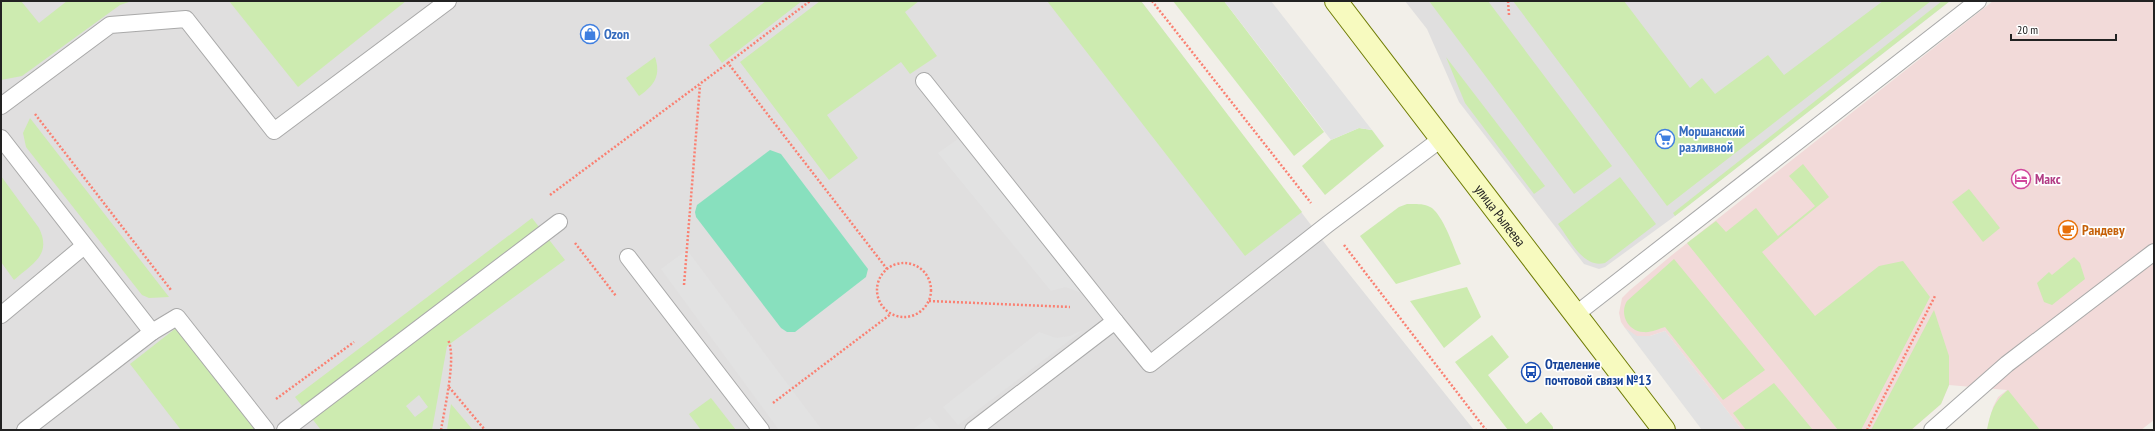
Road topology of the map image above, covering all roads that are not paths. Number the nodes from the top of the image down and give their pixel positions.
1 (448, 1) edge
2 (1336, 1) edge
3 (1978, 1) edge
4 (924, 81) dead end
5 (1, 106) edge
6 (1, 138) edge
7 (1441, 139) junction
8 (559, 222) road end
9 (84, 246) junction
10 (2154, 252) edge
11 (628, 257) dead end
12 (1, 315) edge
13 (1109, 315) junction
14 (1575, 315) junction
15 (152, 332) junction
16 (757, 424) edge
17 (25, 430) edge
18 (266, 430) edge
19 (285, 430) edge
20 (972, 430) edge
21 (1664, 430) edge
22 (1932, 430) edge

1 - 5 lane
2 - 7 main road, улица Рылеева
3 - 14 lane
4 - 13 lane
6 - 9 lane
7 - 13 lane
7 - 14 main road, улица Рылеева
8 - 19 lane
9 - 12 lane
9 - 15 lane
10 - 22 lane
11 - 16 lane
13 - 20 lane
14 - 21 main road, улица Рылеева
15 - 17 lane
15 - 18 lane

